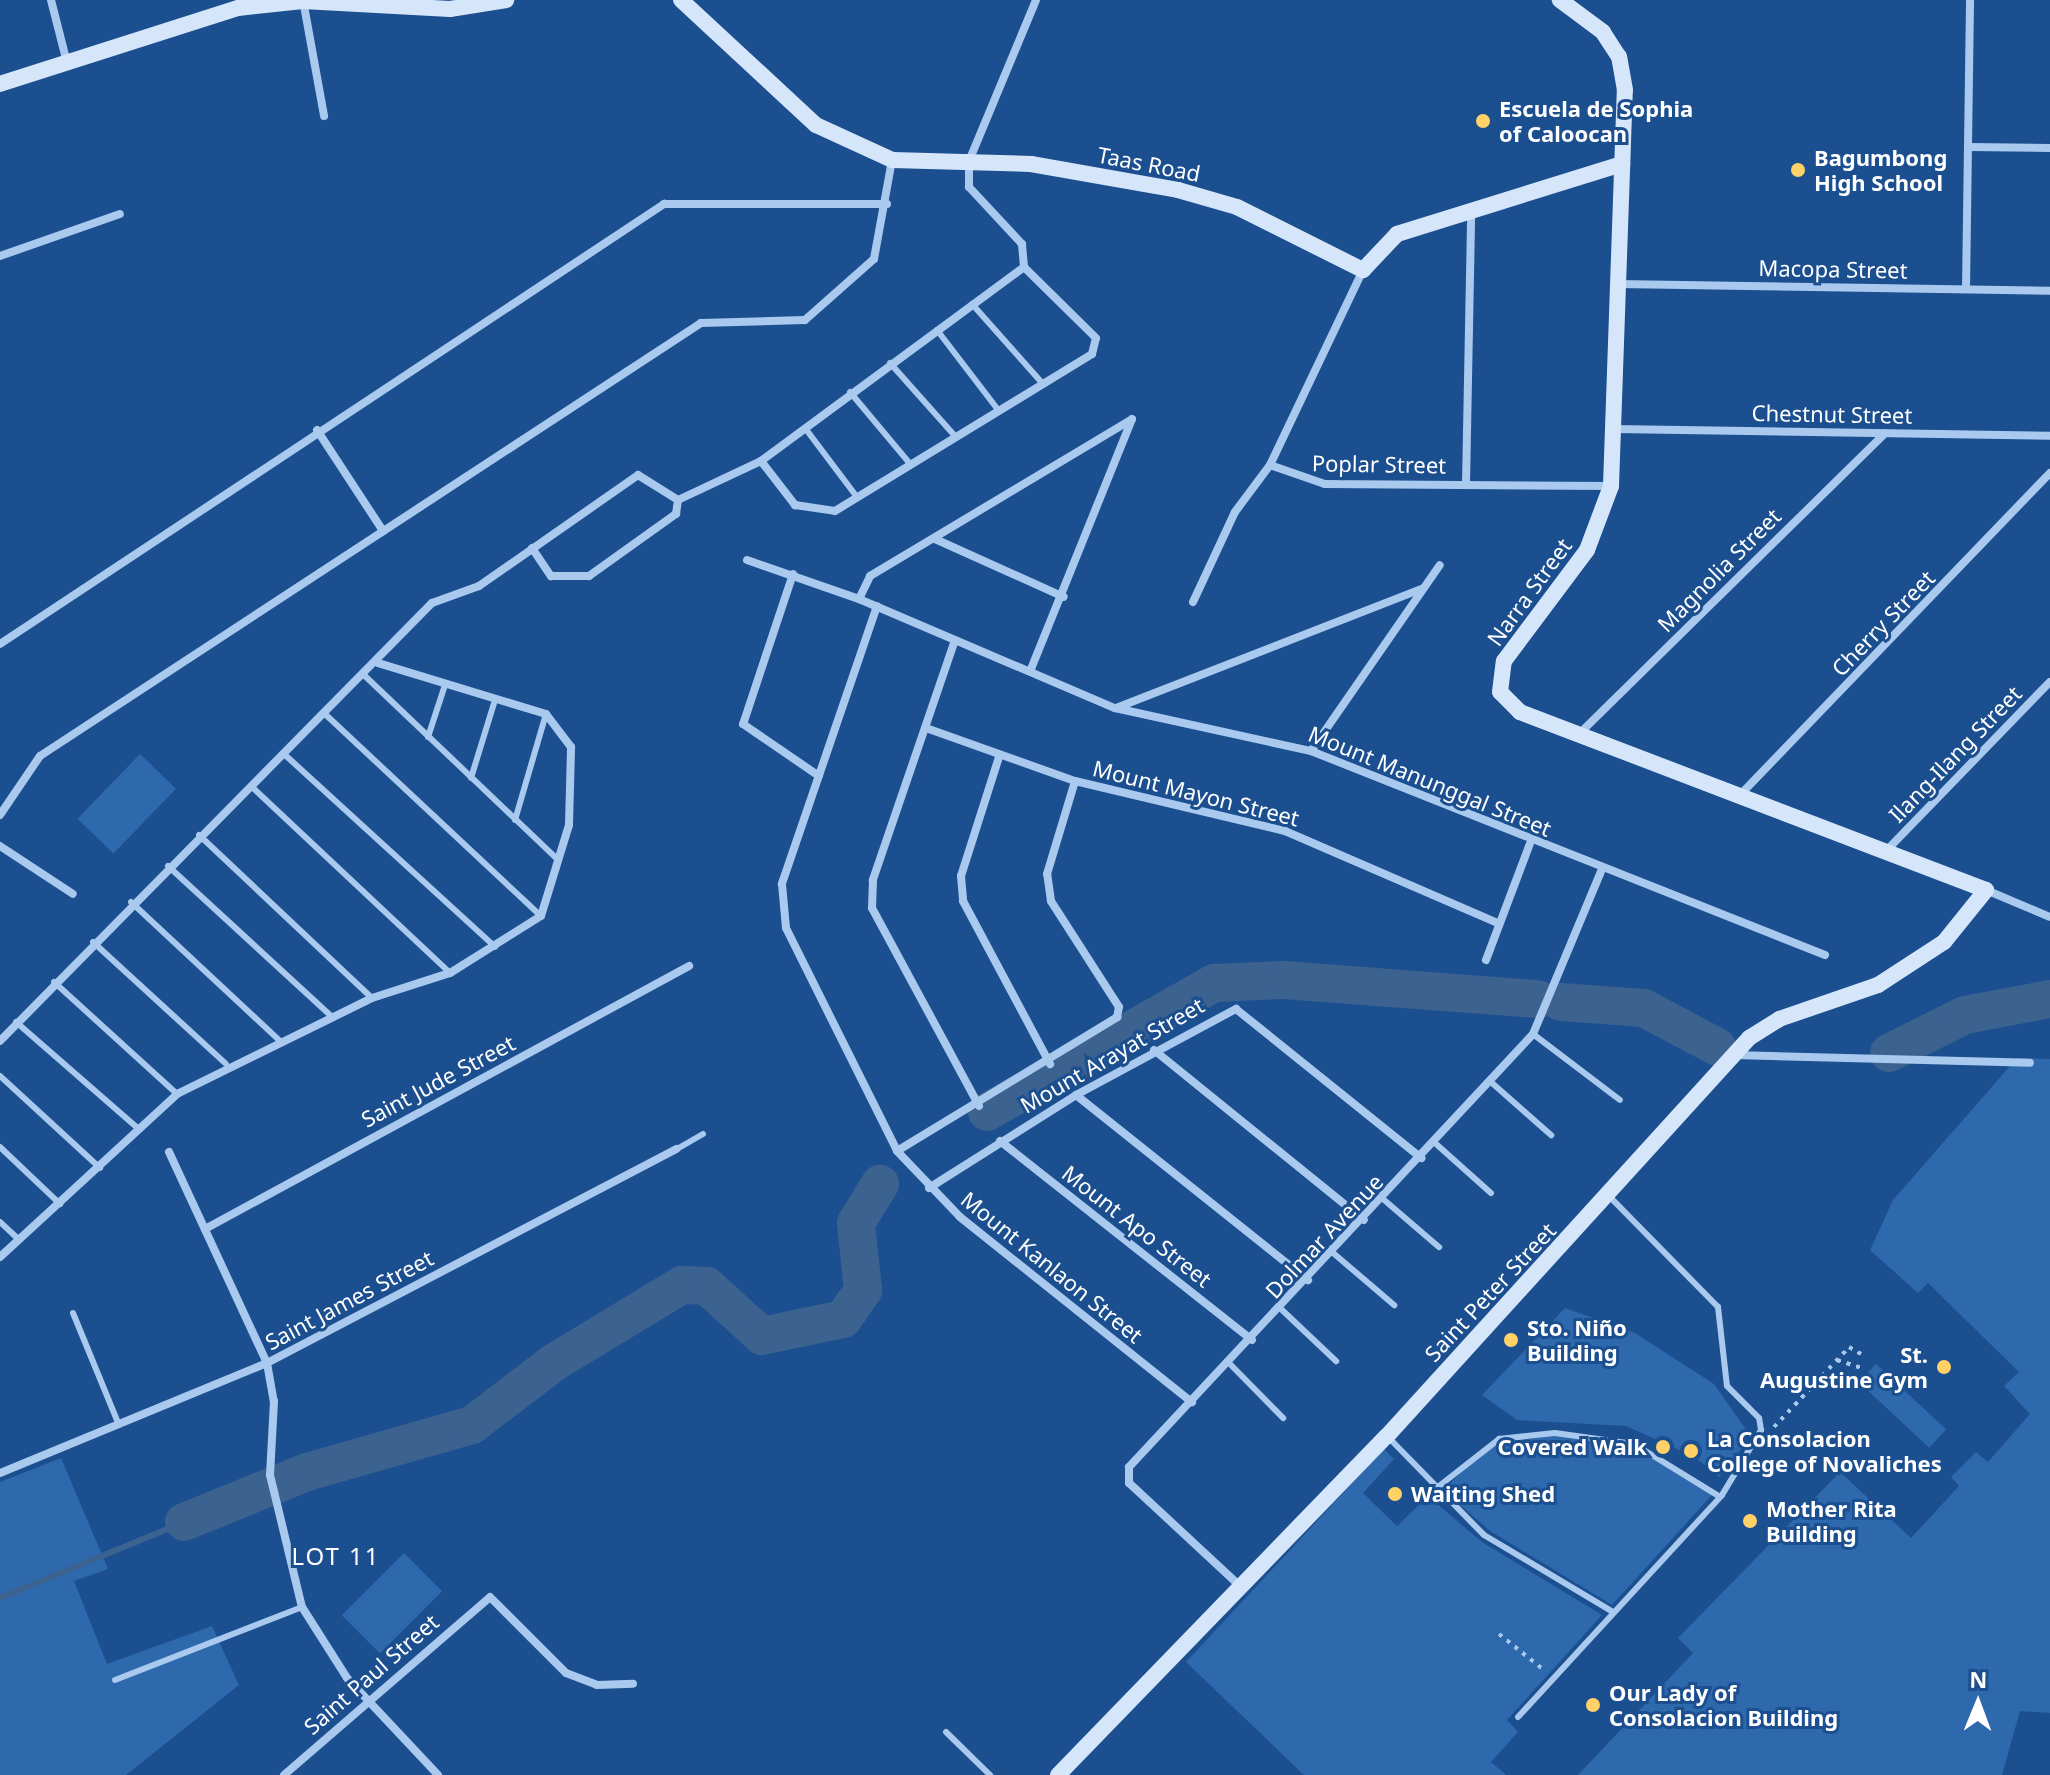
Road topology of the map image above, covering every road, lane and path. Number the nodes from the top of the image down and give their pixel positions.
1 (51, 0) edge
2 (303, 0) edge
3 (506, 0) edge
4 (681, 0) edge
5 (1036, 0) edge
6 (1560, 0) edge
7 (1970, 0) edge
8 (451, 4) edge
9 (67, 63) junction
10 (0, 84) edge
11 (324, 116) dead end
12 (1968, 147) junction
13 (2050, 148) edge
14 (892, 160) junction
15 (969, 161) junction
16 (1622, 164) junction
17 (887, 204) junction
18 (1471, 212) junction
19 (120, 214) dead end
20 (0, 256) edge
21 (1024, 267) junction
22 (1363, 270) junction
23 (1616, 284) junction
24 (1966, 289) junction
25 (2050, 291) edge
26 (972, 304) junction
27 (937, 330) junction
28 (890, 363) junction
29 (1043, 384) junction
30 (850, 392) junction
31 (999, 411) junction
32 (805, 428) junction
33 (1613, 429) junction
34 (317, 430) junction
35 (1885, 433) junction
36 (2050, 436) edge
37 (956, 437) junction
38 (761, 461) junction
39 (911, 465) junction
40 (1270, 465) junction
41 (2050, 473) edge
42 (1466, 484) junction
43 (1611, 486) junction
44 (857, 497) junction
45 (678, 500) junction
46 (383, 531) junction
47 (935, 539) junction
48 (532, 548) junction
49 (747, 560) dead end
50 (1440, 565) dead end
51 (793, 574) junction
52 (1423, 588) junction
53 (1064, 597) junction
54 (859, 599) junction
55 (1193, 602) dead end
56 (877, 606) junction
57 (955, 640) junction
58 (0, 644) edge
59 (378, 663) junction
60 (1030, 671) junction
61 (365, 676) junction
62 (2050, 682) edge
63 (445, 685) junction
64 (495, 700) junction
65 (1115, 708) junction
66 (325, 714) junction
67 (546, 714) junction
68 (926, 728) junction
69 (1579, 734) junction
70 (428, 737) junction
71 (1311, 751) junction
72 (284, 754) junction
73 (999, 757) junction
74 (819, 776) junction
75 (471, 778) junction
76 (1075, 781) junction
77 (251, 786) junction
78 (1740, 795) junction
79 (0, 815) edge
80 (515, 820) junction
81 (199, 835) junction
82 (1531, 841) junction
83 (0, 846) edge
84 (1885, 851) junction
85 (558, 860) junction
86 (168, 866) junction
87 (1602, 869) junction
88 (1986, 890) junction
89 (73, 894) dead end
90 (131, 902) junction
91 (541, 916) junction
92 (2050, 917) edge
93 (1498, 923) junction
94 (93, 942) junction
95 (495, 947) junction
96 (1825, 955) dead end
97 (1486, 960) dead end
98 (689, 966) dead end
99 (450, 973) junction
100 (54, 982) junction
101 (372, 998) junction
102 (332, 1017) junction
103 (16, 1022) junction
104 (1533, 1034) junction
105 (0, 1041) edge
106 (280, 1041) junction
107 (1154, 1050) junction
108 (1733, 1055) junction
109 (2030, 1063) dead end
110 (226, 1064) junction
111 (1050, 1064) junction
112 (0, 1076) edge
113 (1492, 1083) junction
114 (177, 1094) junction
115 (1076, 1095) junction
116 (1620, 1100) dead end
117 (979, 1106) junction
118 (140, 1130) junction
119 (703, 1134) dead end
120 (1551, 1135) dead end
121 (1000, 1141) junction
122 (1435, 1143) junction
123 (0, 1147) edge
124 (677, 1149) joint
125 (897, 1151) junction
126 (169, 1152) dead end
127 (1421, 1158) junction
128 (100, 1168) junction
129 (929, 1188) junction
130 (1491, 1193) dead end
131 (1610, 1197) junction
132 (1383, 1199) junction
133 (60, 1204) junction
134 (1364, 1220) junction
135 (0, 1222) edge
136 (205, 1229) junction
137 (19, 1240) junction
138 (1439, 1247) dead end
139 (1332, 1252) junction
140 (0, 1257) edge
141 (1308, 1280) junction
142 (1394, 1305) dead end
143 (1281, 1309) junction
144 (73, 1313) dead end
145 (1252, 1340) junction
146 (1861, 1354) dead end
147 (1837, 1360) junction
148 (1336, 1361) dead end
149 (267, 1363) junction
150 (1230, 1364) junction
151 (1861, 1368) dead end
152 (1192, 1402) junction
153 (1283, 1418) dead end
154 (119, 1425) junction
155 (1387, 1436) junction
156 (1754, 1451) junction
157 (0, 1473) edge
158 (1434, 1490) junction
159 (1720, 1497) junction
160 (1240, 1586) junction
161 (302, 1607) junction
162 (1613, 1612) junction
163 (1499, 1634) dead end
164 (1554, 1678) junction
165 (115, 1680) dead end
166 (633, 1684) dead end
167 (365, 1700) junction
168 (1518, 1717) dead end
169 (946, 1732) dead end
170 (284, 1775) edge
171 (438, 1775) edge
172 (990, 1775) edge
173 (1058, 1775) edge

1 - 9 street
2 - 8 street
2 - 9 street
2 - 11 street
3 - 8 street
4 - 14 street, Taas Road
5 - 15 street
6 - 16 street, Narra Street
7 - 12 street
9 - 10 street
12 - 13 street
12 - 24 street
14 - 15 street, Taas Road
14 - 17 street
15 - 21 street
15 - 22 street, Taas Road
16 - 18 street
16 - 23 street, Narra Street
17 - 34 street
17 - 46 street
18 - 22 street
18 - 42 street
19 - 20 street
21 - 26 street
21 - 29 street
22 - 40 street, Poplar Street
23 - 24 street, Macopa Street
23 - 33 street, Narra Street
24 - 25 street, Macopa Street
26 - 27 street
26 - 29 lane
27 - 28 street
27 - 31 lane
28 - 30 street
28 - 37 lane
29 - 31 street
30 - 32 street
30 - 39 lane
31 - 37 street
32 - 38 street
32 - 44 lane
33 - 35 street, Chestnut Street
33 - 43 street, Narra Street
34 - 46 street
34 - 58 street
35 - 36 street, Chestnut Street
35 - 69 street, Magnolia Street
37 - 39 street
38 - 44 street
38 - 45 street
39 - 44 street
40 - 42 street, Poplar Street
40 - 55 street
41 - 78 street, Cherry Street
42 - 43 street, Poplar Street
43 - 69 street, Narra Street
45 - 48 street
45 - 48 street
46 - 79 street
47 - 53 street
47 - 53 street
47 - 54 street
48 - 59 street
49 - 51 street, Mount Manunggal Street
50 - 52 street
51 - 54 street, Mount Manunggal Street
51 - 74 street
52 - 65 street
52 - 71 street
53 - 60 street
54 - 56 street, Mount Manunggal Street
56 - 57 street, Mount Manunggal Street
56 - 74 street, Mount Kanlaon Street
57 - 60 street, Mount Manunggal Street
57 - 68 street
59 - 61 street
59 - 63 street
60 - 65 street, Mount Manunggal Street
61 - 66 street
61 - 70 lane
62 - 84 street, Ilang-Ilang Street
63 - 64 street
63 - 70 lane
64 - 67 street
64 - 75 lane
65 - 71 street, Mount Manunggal Street
66 - 72 street
66 - 91 lane
67 - 80 lane
67 - 85 street
68 - 73 street, Mount Mayon Street
68 - 117 street
69 - 78 street, Narra Street
70 - 75 lane
71 - 82 street, Mount Manunggal Street
72 - 77 street
72 - 95 lane
73 - 76 street, Mount Mayon Street
73 - 111 street
74 - 125 street, Mount Kanlaon Street
75 - 80 lane
76 - 93 street, Mount Mayon Street
76 - 111 street
77 - 81 street
77 - 99 lane
78 - 84 street, Narra Street
80 - 85 lane
81 - 86 street
81 - 101 lane
82 - 87 street, Mount Manunggal Street
82 - 93 street
83 - 89 street
84 - 88 street, Narra Street
85 - 91 street
86 - 90 street
86 - 102 lane
87 - 96 street, Mount Manunggal Street
87 - 104 street, Dolmar Avenue
88 - 92 street, Narra Street
88 - 108 street, Saint Peter Street
90 - 94 street
90 - 106 lane
91 - 95 street
93 - 97 street
94 - 100 street
94 - 110 lane
95 - 99 street
98 - 136 street, Saint Jude Street
99 - 101 street
100 - 103 street
100 - 114 lane
101 - 102 street
102 - 106 street
103 - 105 street
103 - 118 lane
104 - 113 street, Dolmar Avenue
104 - 116 lane
106 - 110 street
107 - 115 street, Mount Arayat Street
107 - 127 street, Mount Arayat Street
107 - 134 street
108 - 109 street
108 - 131 street, Saint Peter Street
110 - 114 street
111 - 117 street
112 - 128 lane
113 - 120 lane
113 - 122 street, Dolmar Avenue
114 - 118 street
115 - 121 street, Mount Arayat Street
115 - 141 street
117 - 125 street
118 - 128 street
119 - 124 lane, Saint James Street
121 - 129 street, Mount Arayat Street
121 - 145 street, Mount Apo Street
122 - 127 street, Dolmar Avenue
122 - 130 lane
123 - 133 lane
124 - 149 street, Saint James Street
125 - 129 street, Mount Kanlaon Street
126 - 136 street
127 - 132 street, Dolmar Avenue
128 - 133 street
129 - 152 street, Mount Kanlaon Street
131 - 155 street, Saint Peter Street
131 - 156 lane
132 - 134 street, Dolmar Avenue
132 - 138 lane
133 - 137 street
134 - 139 street, Dolmar Avenue
135 - 137 lane
136 - 149 street
137 - 140 street
139 - 141 street, Dolmar Avenue
139 - 142 lane
141 - 143 street, Dolmar Avenue
143 - 145 street, Dolmar Avenue
143 - 148 lane
144 - 154 lane
145 - 150 street, Dolmar Avenue
146 - 147 path
147 - 151 path
147 - 156 path
149 - 154 street, Saint James Street
149 - 161 street
150 - 152 street, Dolmar Avenue
150 - 153 lane
152 - 160 street, Dolmar Avenue
154 - 157 street, Saint James Street
155 - 158 lane
155 - 160 street, Saint Peter Street
156 - 159 lane
158 - 159 lane
158 - 162 lane
159 - 162 lane
160 - 173 street, Saint Peter Street
161 - 165 lane
161 - 167 street
162 - 164 lane
163 - 164 path
164 - 168 lane
166 - 167 street, Saint Paul Street
167 - 170 street, Saint Paul Street
167 - 171 street
169 - 172 lane

